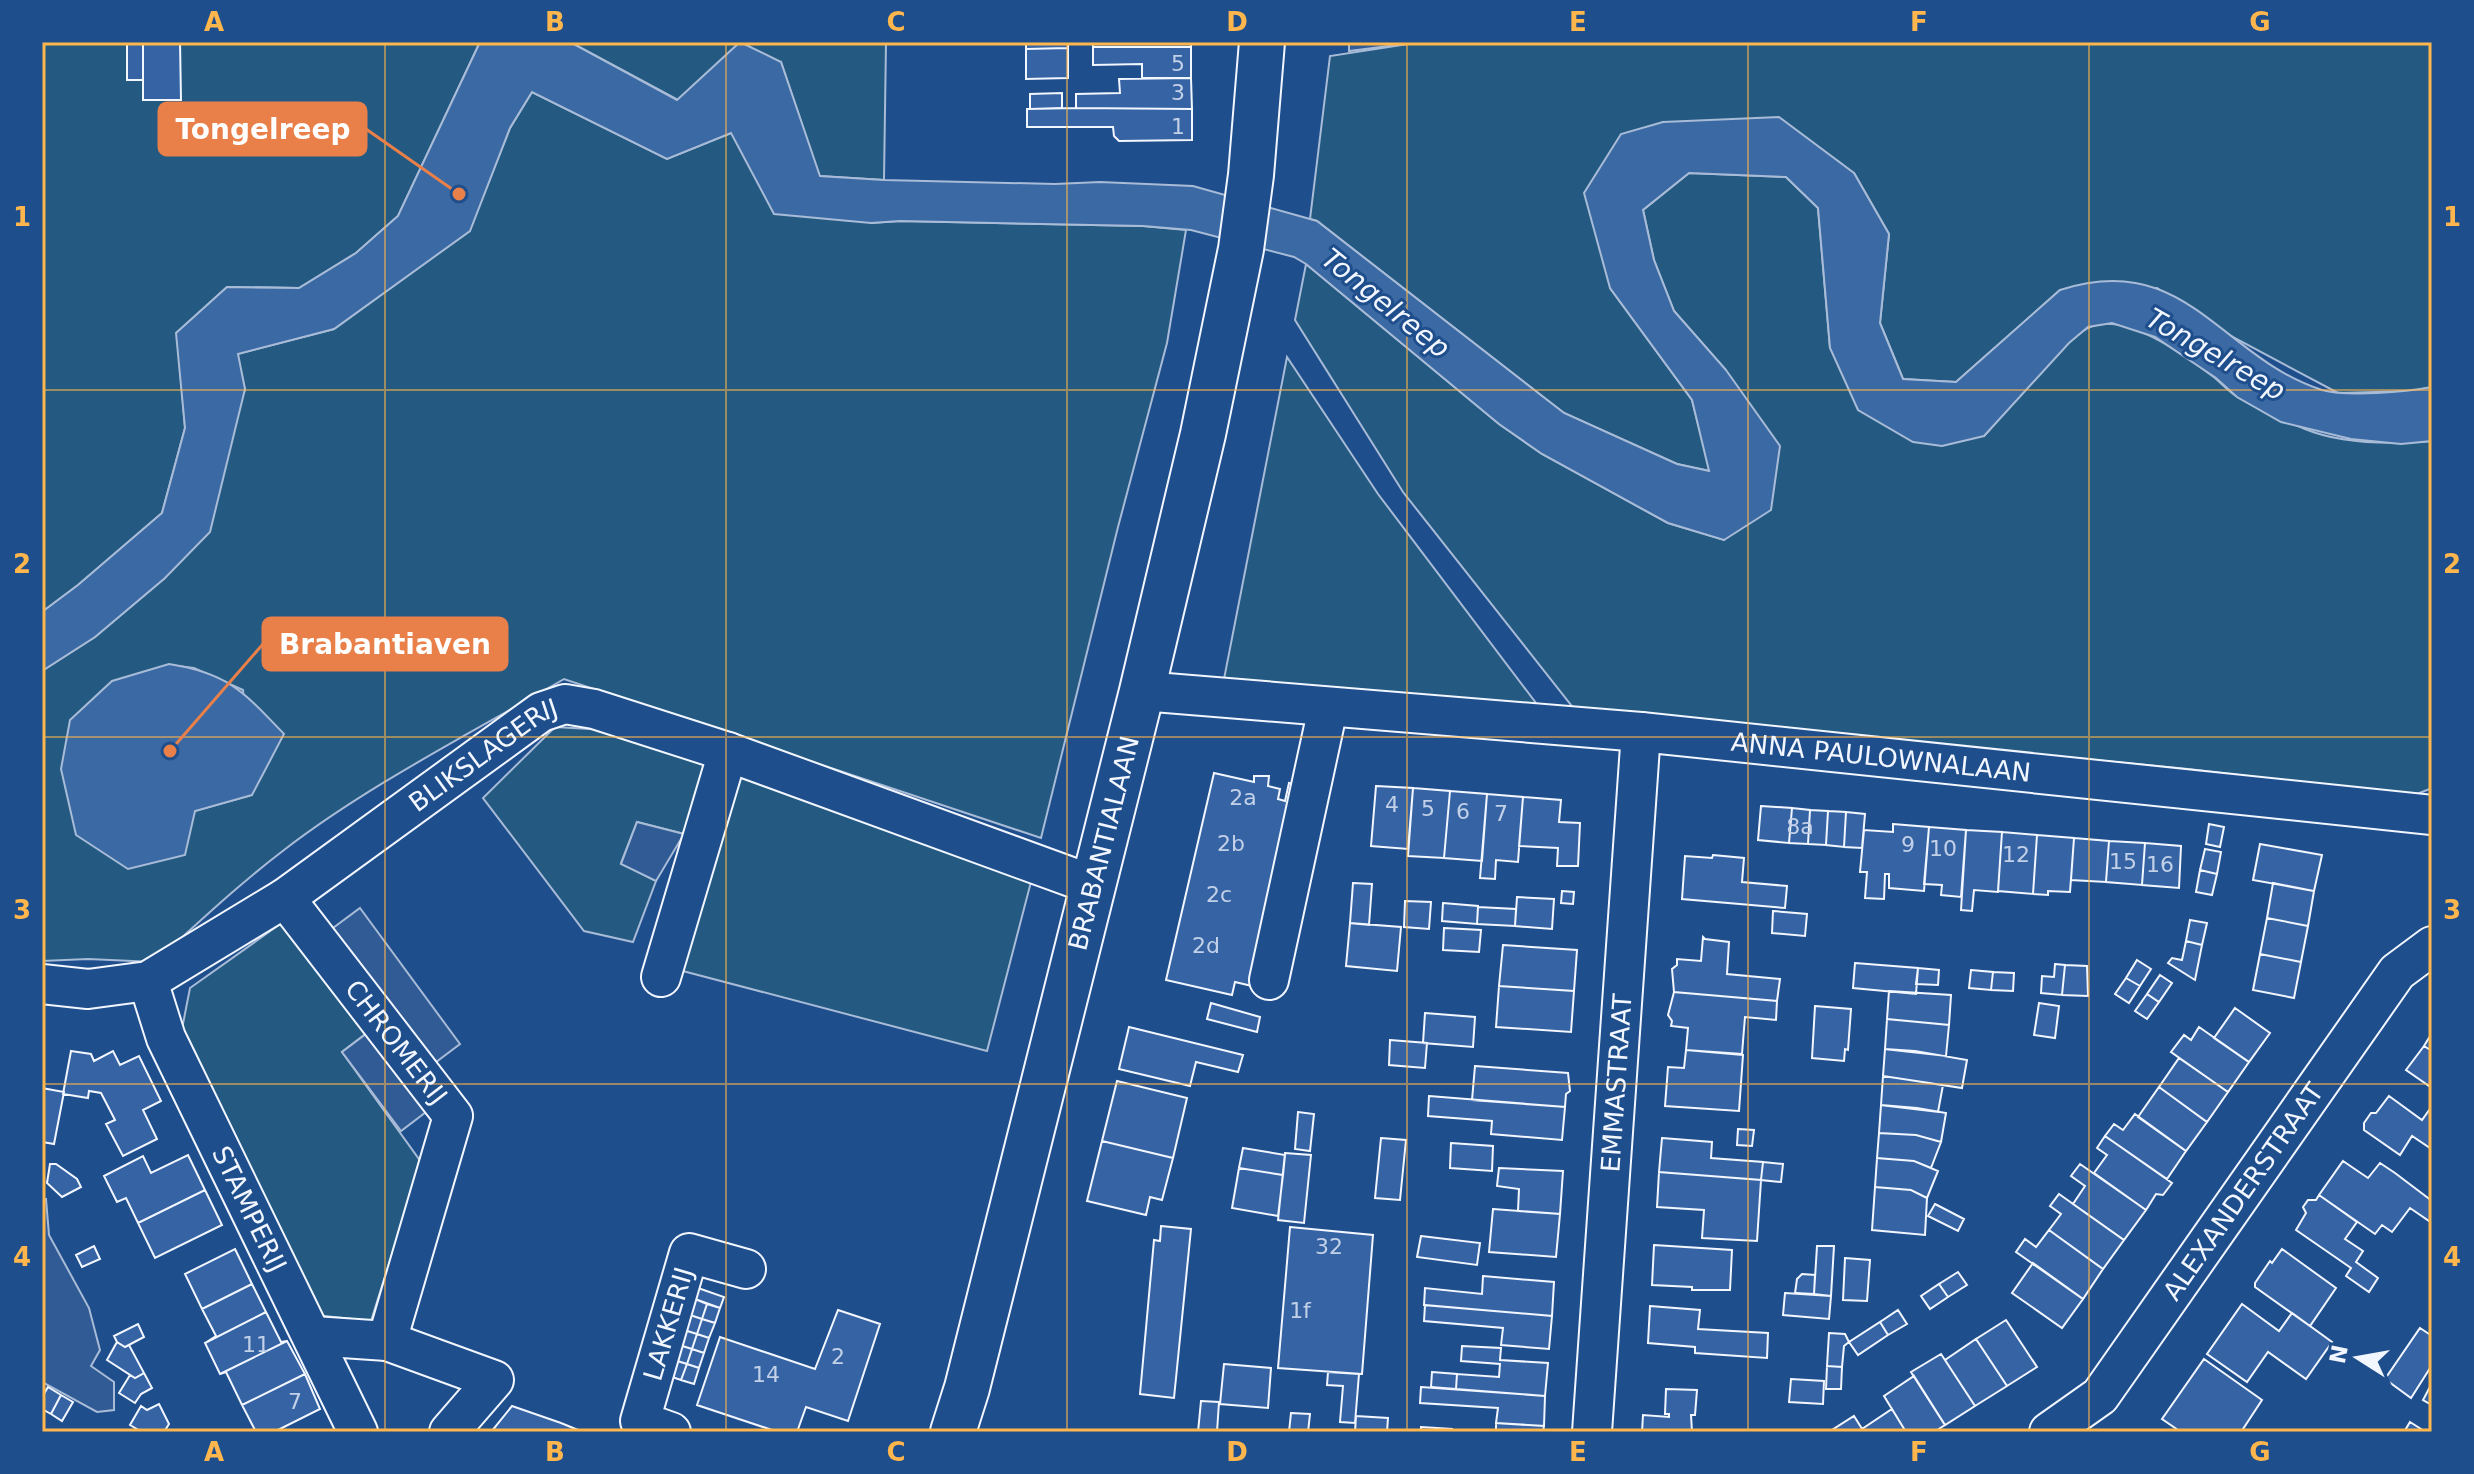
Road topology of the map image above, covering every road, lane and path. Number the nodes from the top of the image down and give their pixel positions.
1 (1262, 42) edge
2 (1142, 691) junction
3 (1328, 708) junction
4 (1641, 732) junction
5 (728, 752) junction
6 (2432, 815) edge
7 (1093, 885) junction
8 (285, 898) junction
9 (2432, 946) edge
10 (661, 977) dead end
11 (1269, 980) dead end
12 (148, 981) junction
13 (42, 984) edge
14 (746, 1269) dead end
15 (313, 1336) junction
16 (387, 1341) junction
17 (358, 1432) edge
18 (449, 1432) edge
19 (671, 1432) edge
20 (953, 1432) edge
21 (1592, 1432) edge
22 (2049, 1432) edge

1 - 2 street, BRABANTIALAAN
2 - 3 street, ANNA PAULOWNALAAN
2 - 7 street, BRABANTIALAAN
3 - 4 street, ANNA PAULOWNALAAN
3 - 11 street
4 - 6 street, ANNA PAULOWNALAAN
4 - 21 street, EMMASTRAAT
5 - 7 street, BLIKSLAGERIJ
5 - 8 street, BLIKSLAGERIJ
5 - 10 street
7 - 20 street, BRABANTIALAAN
8 - 12 street, BLIKSLAGERIJ
8 - 16 street, CHROMERIJ
9 - 22 street, ALEXANDERSTRAAT
12 - 13 street, BLIKSLAGERIJ
12 - 15 street, STAMPERIJ
14 - 19 street, LAKKERIJ
15 - 16 street
15 - 17 street, STAMPERIJ
16 - 18 street

